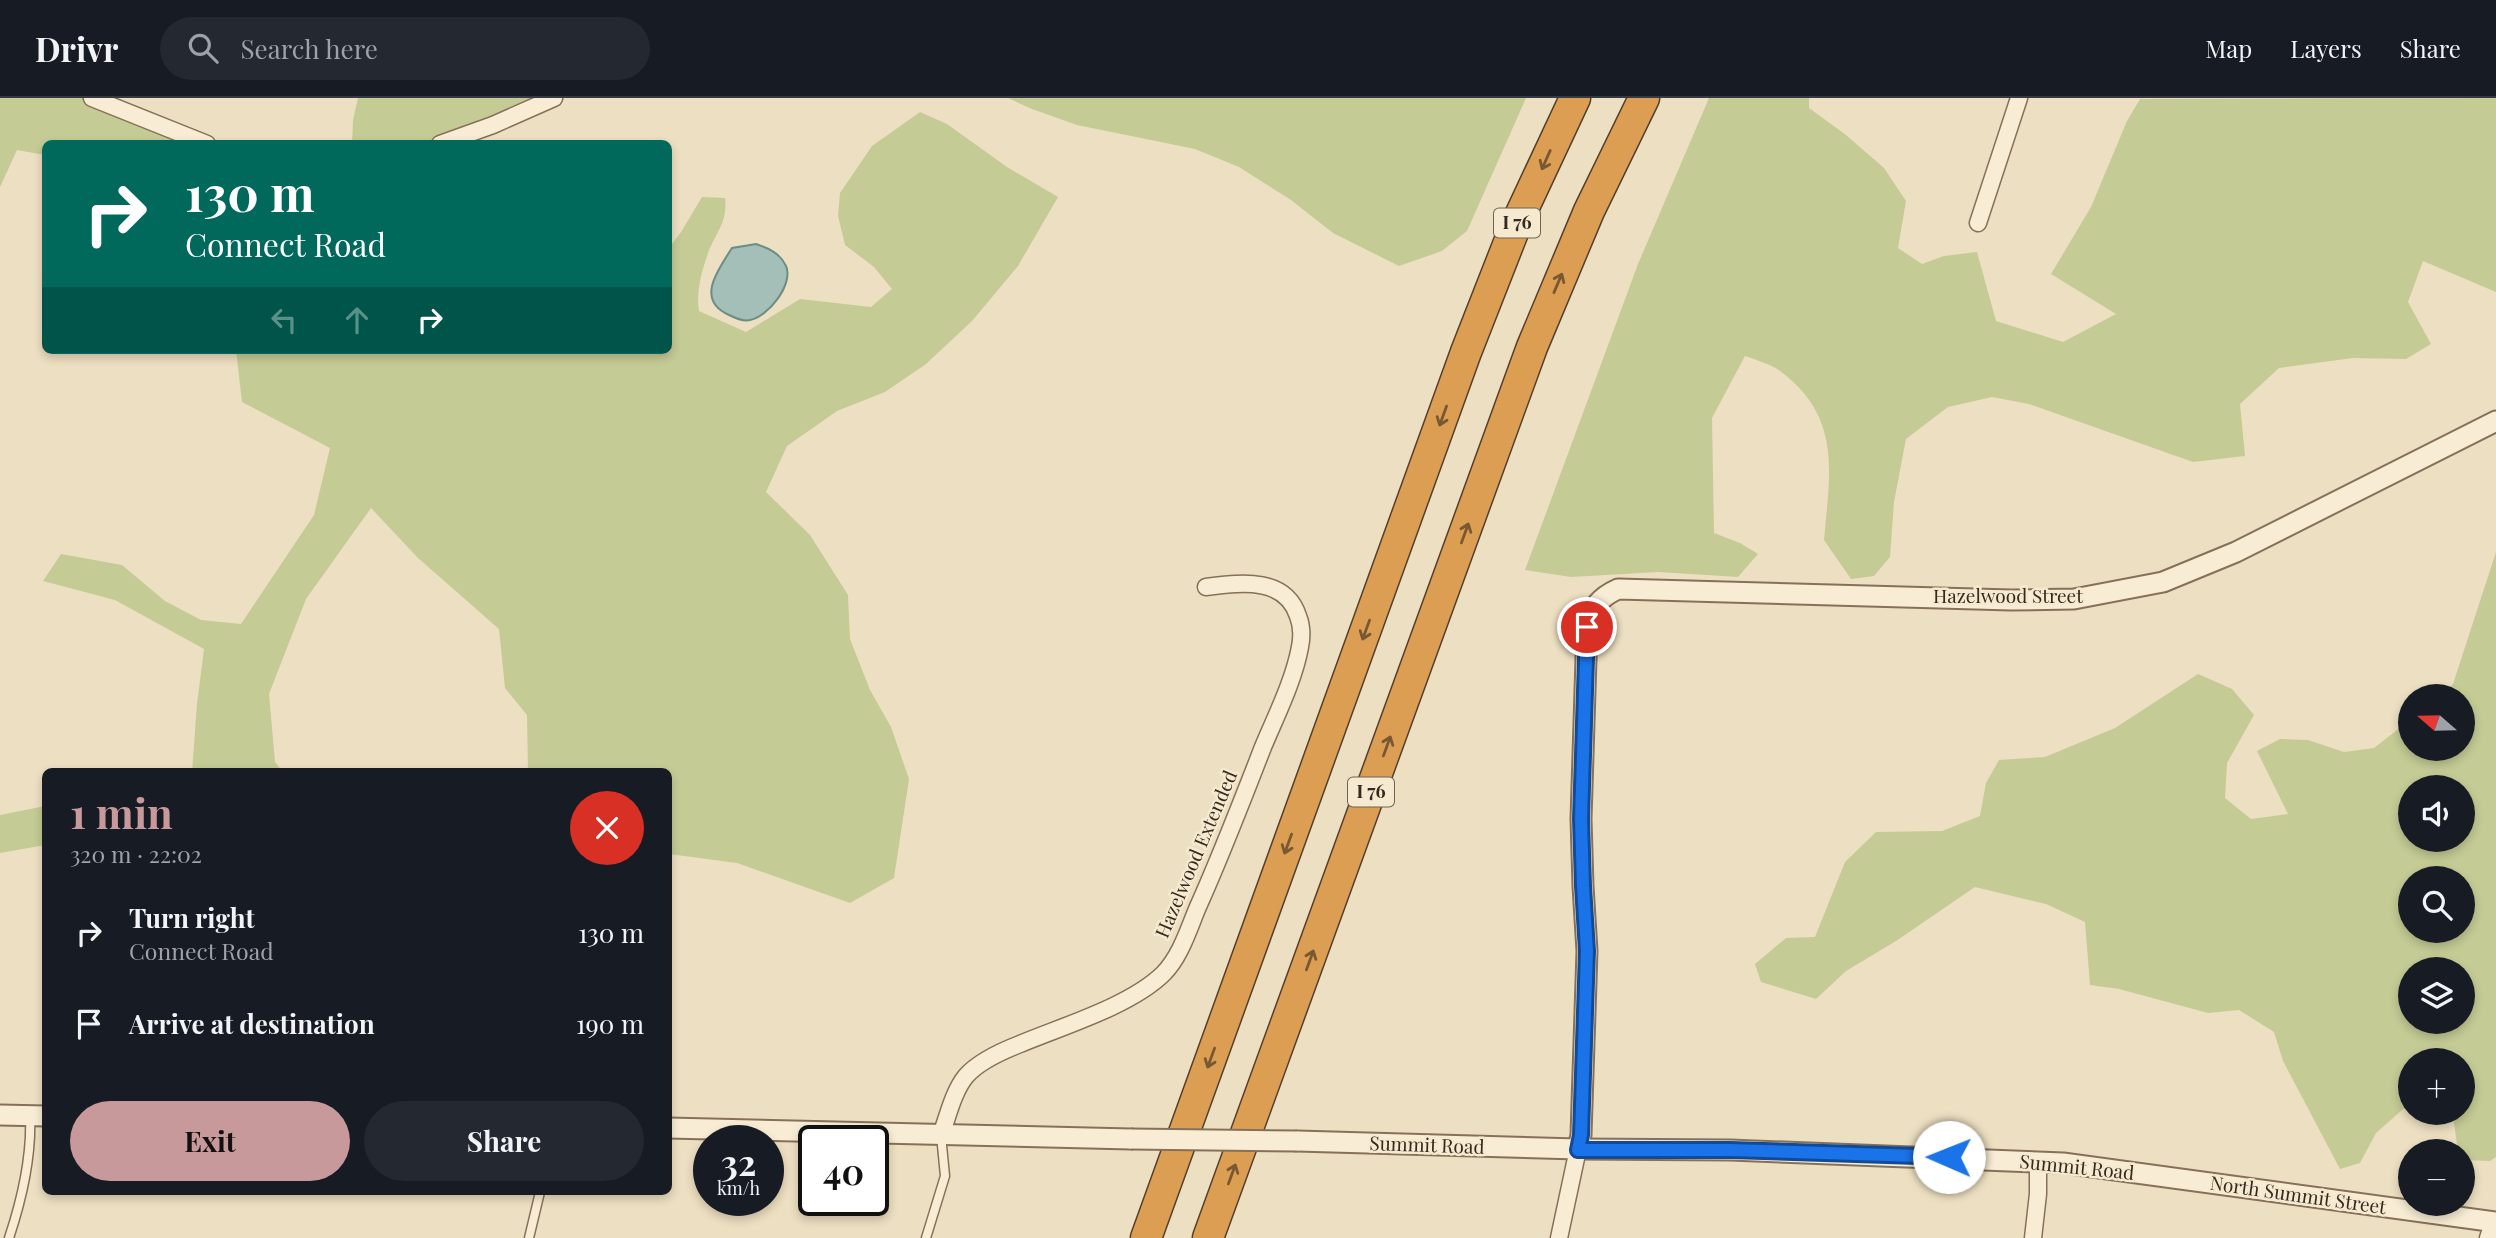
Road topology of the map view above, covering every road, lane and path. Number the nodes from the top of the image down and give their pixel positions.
1 (92, 98) edge
2 (554, 98) edge
3 (1575, 98) edge
4 (1644, 98) edge
5 (2019, 98) edge
6 (197, 140) edge
7 (451, 140) edge
8 (1978, 223) dead end
9 (2496, 421) edge
10 (1206, 587) dead end
11 (0, 1115) edge
12 (38, 1116) edge
13 (672, 1128) edge
14 (942, 1135) junction
15 (1578, 1150) junction
16 (2038, 1162) junction
17 (2184, 1179) joint
18 (539, 1195) edge
19 (2493, 1227) edge
20 (9, 1238) edge
21 (529, 1238) edge
22 (926, 1238) edge
23 (1146, 1238) edge
24 (1208, 1238) edge
25 (1559, 1238) edge
26 (2033, 1238) edge

1 - 6 street
2 - 7 street
3 -> 23 highway, I 76
24 -> 4 highway, I 76
5 - 8 street
9 - 15 street, Hazelwood Street
10 - 14 street, Hazelwood Extended
11 - 12 street
12 - 20 lane
13 - 14 street, Summit Road
14 - 15 street, Summit Road, bridge
14 - 22 lane
15 - 16 street, Summit Road
15 - 25 street
16 - 17 street, Summit Road
16 - 26 street
17 - 19 street, North Summit Street
18 - 21 lane

